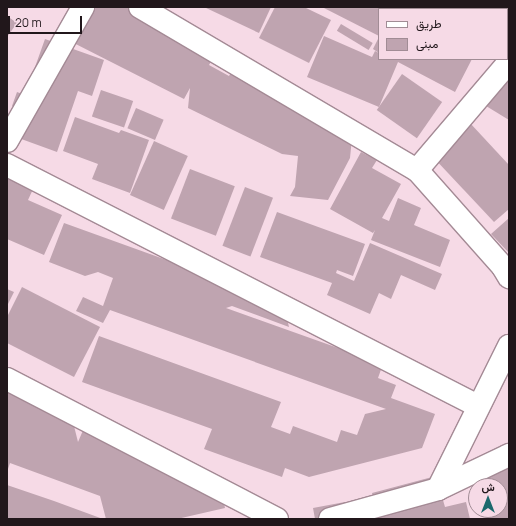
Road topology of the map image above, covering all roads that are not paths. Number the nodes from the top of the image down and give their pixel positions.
1 (83, 7) edge
2 (140, 7) edge
3 (509, 62) edge
4 (7, 141) edge
5 (7, 165) edge
6 (417, 170) junction
7 (509, 276) edge
8 (509, 346) edge
9 (7, 379) edge
10 (478, 406) junction
11 (509, 455) edge
12 (438, 489) junction
13 (277, 519) edge
14 (330, 519) edge

1 - 4 street
2 - 6 street
3 - 6 street
5 - 10 street
6 - 7 street
8 - 10 street
9 - 13 street
10 - 12 street
11 - 12 street
12 - 14 street

